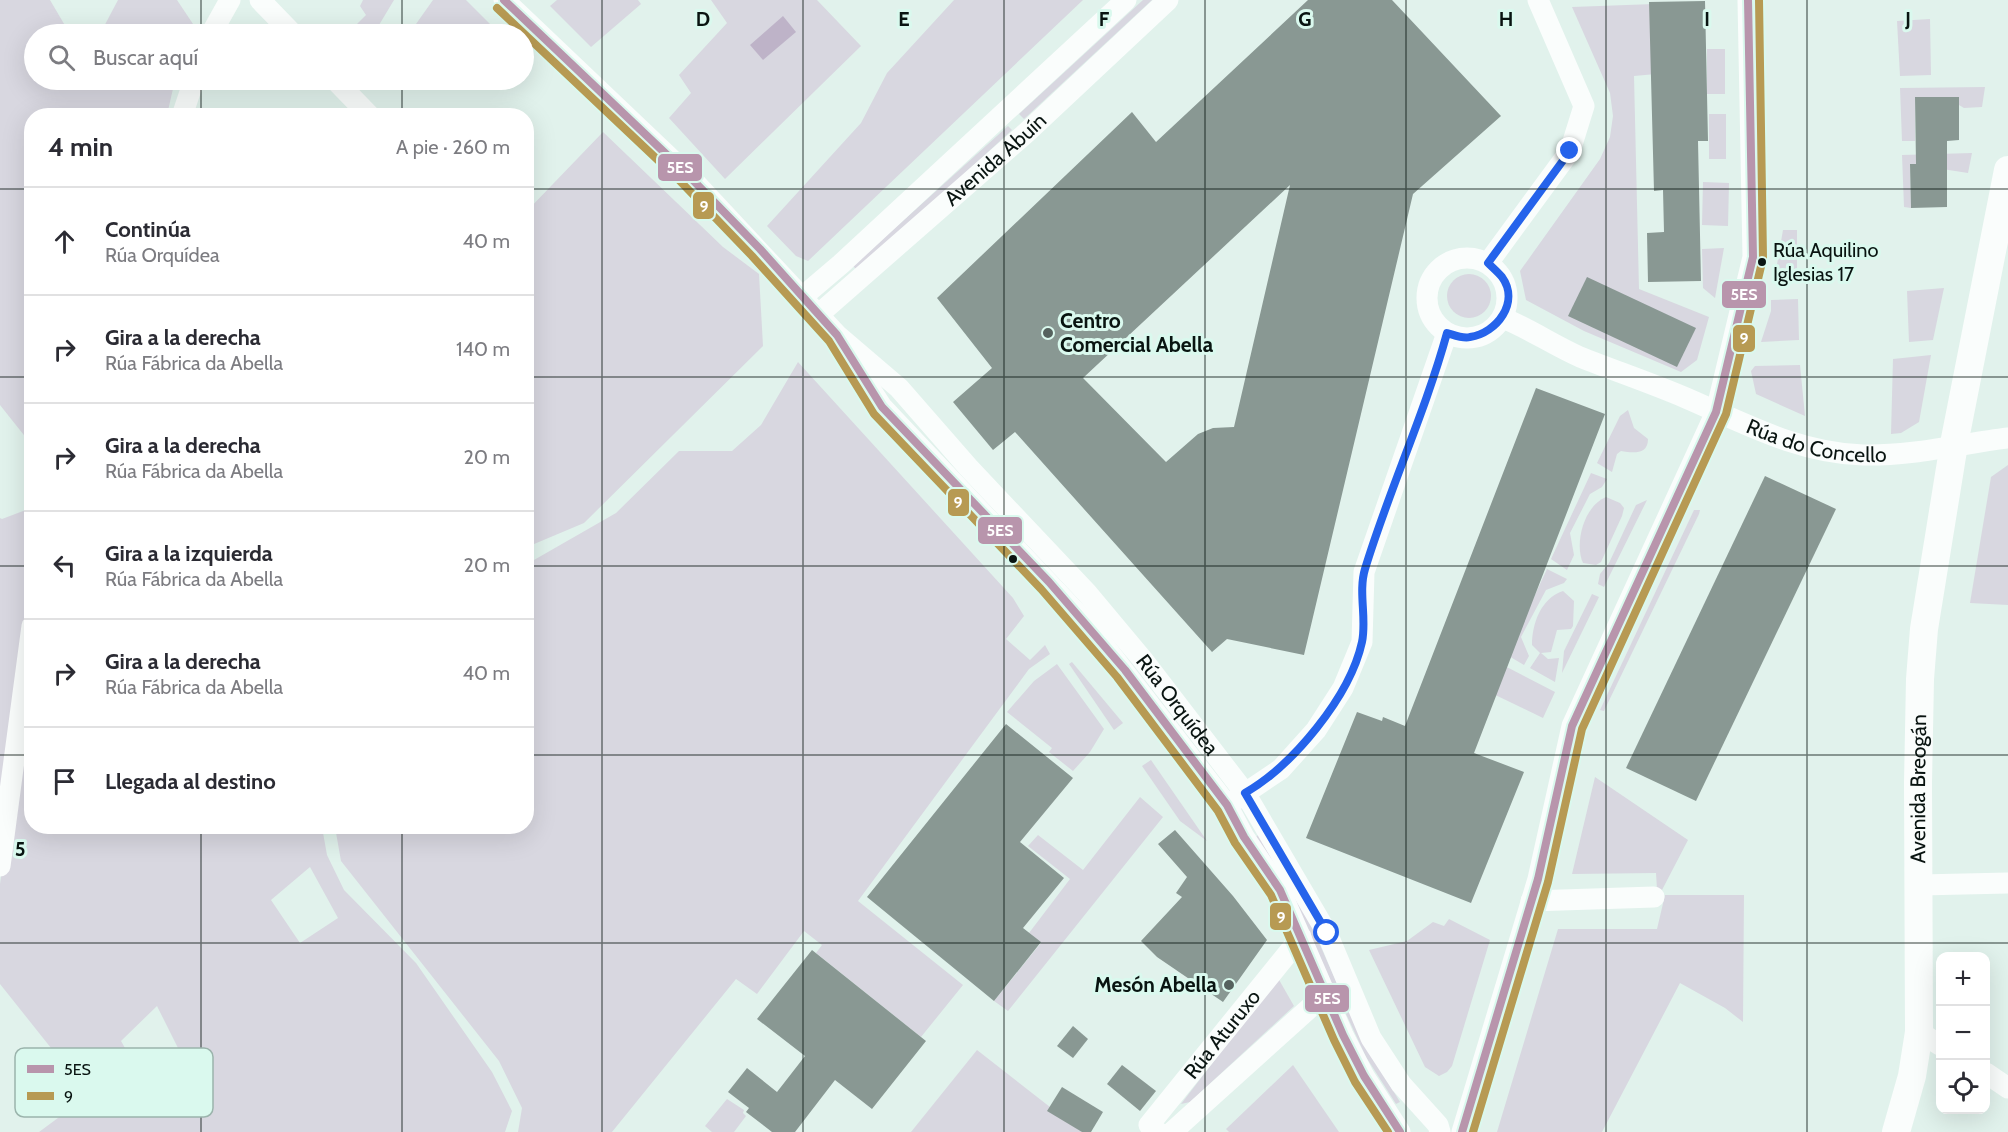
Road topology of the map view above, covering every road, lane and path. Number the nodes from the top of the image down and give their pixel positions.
1 (230, 0) edge
2 (260, 0) edge
3 (504, 0) edge
4 (1126, 0) edge
5 (1168, 0) edge
6 (1538, 0) edge
7 (1748, 0) edge
8 (217, 24) edge
9 (283, 24) edge
10 (529, 24) edge
11 (534, 29) edge
12 (191, 90) edge
13 (345, 90) edge
14 (185, 108) edge
15 (362, 108) edge
16 (2008, 170) edge
17 (1488, 263) junction
18 (801, 298) junction
19 (818, 315) junction
20 (1503, 318) junction
21 (1447, 333) junction
22 (837, 335) junction
23 (1716, 412) junction
24 (2008, 438) edge
25 (1954, 444) junction
26 (24, 686) edge
27 (1245, 793) junction
28 (1227, 805) junction
29 (0, 866) edge
30 (2008, 884) edge
31 (1920, 885) junction
32 (1654, 897) dead end
33 (1531, 901) junction
34 (1301, 937) junction
35 (1324, 995) junction
36 (1930, 1039) edge
37 (1990, 1077) edge
38 (2008, 1088) edge
39 (1158, 1132) edge
40 (1172, 1132) edge
41 (1400, 1132) edge
42 (1440, 1132) edge
43 (1462, 1132) edge
44 (1896, 1132) edge

1 - 8 street
2 - 9 street
3 - 10 street, Rúa Orquídea
4 - 18 street, Avenida Abuín
5 - 19 street, Avenida Abuín
6 - 17 street
7 - 23 street
11 - 18 street, Rúa Orquídea
12 - 14 street
13 - 15 street
16 - 25 street, Avenida Breogán
17 - 20 street
17 - 21 street
18 - 19 street, Rúa Orquídea
19 - 22 street, Rúa Orquídea
20 - 21 street
20 - 23 street, Rúa do Concello
21 - 27 street
22 - 27 street, Rúa Orquídea
22 - 28 street, Rúa Orquídea
23 - 25 street, Rúa do Concello
23 - 33 street
24 - 25 street, Rúa do Concello
25 - 31 street, Avenida Breogán
26 - 29 street
27 - 28 street
27 - 42 street, Rúa Orquídea
28 - 34 street, Rúa Orquídea
30 - 31 street
31 - 36 street, Avenida Breogán
32 - 33 street
33 - 43 street
34 - 35 street, Rúa Orquídea
34 - 39 street, Rúa Aturuxo
35 - 40 street, Rúa Aturuxo
35 - 41 street, Rúa Orquídea
36 - 44 street, Avenida Breogán
37 - 38 street

